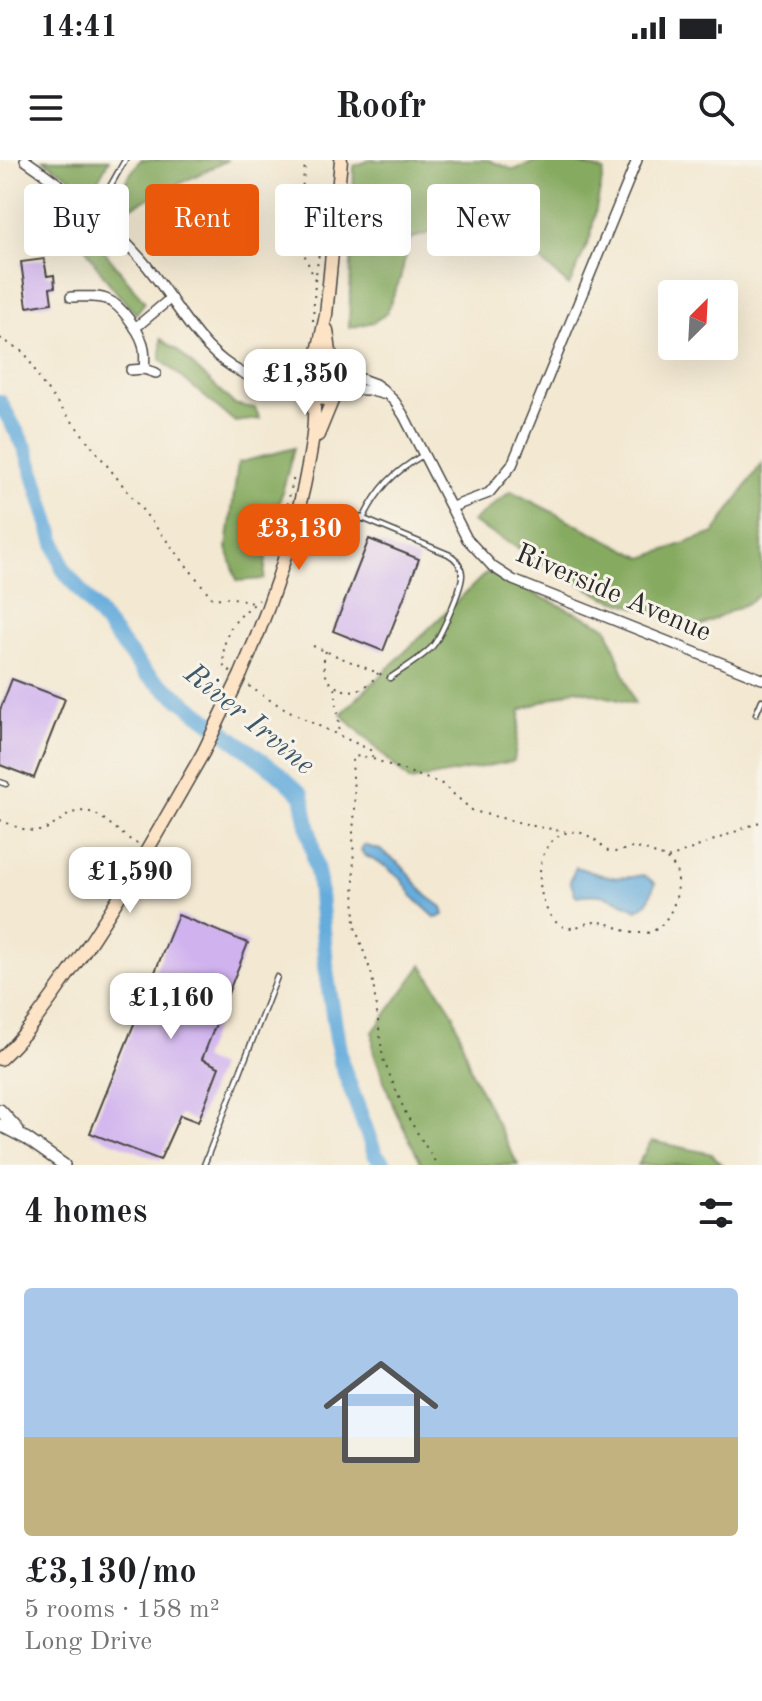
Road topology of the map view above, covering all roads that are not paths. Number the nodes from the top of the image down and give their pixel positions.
1 (25, 160) edge
2 (125, 160) edge
3 (637, 160) edge
4 (341, 161) edge
5 (57, 184) edge
6 (111, 184) edge
7 (129, 247) edge
8 (71, 297) dead end
9 (171, 298) junction
10 (326, 315) junction
11 (135, 328) junction
12 (144, 369) junction
13 (131, 370) dead end
14 (313, 370) junction
15 (336, 370) junction
16 (156, 373) dead end
17 (255, 379) junction
18 (313, 394) junction
19 (334, 396) junction
20 (395, 402) junction
21 (311, 453) junction
22 (424, 454) junction
23 (452, 507) junction
24 (352, 514) dead end
25 (363, 519) junction
26 (390, 678) road end
27 (762, 679) edge
28 (762, 700) edge
29 (756, 714) dead end
30 (0, 782) edge
31 (6, 784) dead end
32 (277, 977) dead end
33 (12, 1048) junction
34 (0, 1059) edge
35 (0, 1072) edge
36 (0, 1110) edge
37 (0, 1125) edge
38 (27, 1139) junction
39 (64, 1165) edge
40 (204, 1165) edge

1 - 5 street
2 - 6 lane
3 - 23 street
4 - 10 main road
7 - 9 street
8 - 11 street
9 - 11 street
9 - 17 street
10 - 14 main road
10 - 15 main road
11 - 12 street
12 - 13 street
12 - 16 street
14 - 15 main road
14 - 17 street
14 - 18 main road
15 - 19 main road
15 - 20 street, Riverside Avenue
17 - 18 street
18 - 19 main road
18 - 21 main road
19 - 20 street
19 - 21 main road
20 - 22 street, Riverside Avenue
21 - 33 main road, bridge
22 - 23 street, Riverside Avenue
22 - 25 lane
23 - 27 street, Riverside Avenue
24 - 25 lane
25 - 26 lane
28 - 29 lane
30 - 31 lane
32 - 40 lane
33 - 34 main road
33 - 35 main road
36 - 38 street
37 - 38 street
38 - 39 street

